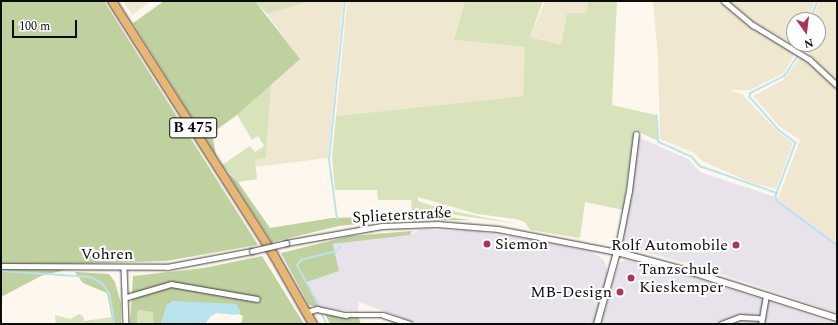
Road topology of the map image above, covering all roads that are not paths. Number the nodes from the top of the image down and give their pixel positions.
1 (112, 1) edge
2 (724, 1) edge
3 (837, 85) edge
4 (636, 134) dead end
5 (617, 252) junction
6 (212, 260) joint
7 (1, 266) edge
8 (124, 267) junction
9 (766, 295) junction
10 (127, 297) junction
11 (257, 299) dead end
12 (307, 312) junction
13 (761, 318) junction
14 (837, 318) edge
15 (126, 324) edge
16 (313, 324) edge
17 (410, 324) edge
18 (597, 324) edge
19 (721, 324) edge
20 (761, 324) edge

1 - 12 main road, B 475
2 - 3 street
4 - 5 street
5 - 6 street, Splieterstraße, bridge
5 - 9 street, Splieterstraße
5 - 18 street
6 - 8 street, Vohren
7 - 8 street, Vohren
8 - 10 street
9 - 13 street
9 - 14 street, Splieterstraße
10 - 11 street
10 - 15 street
12 - 16 main road, B 475
12 - 17 street
13 - 19 street
13 - 20 street

